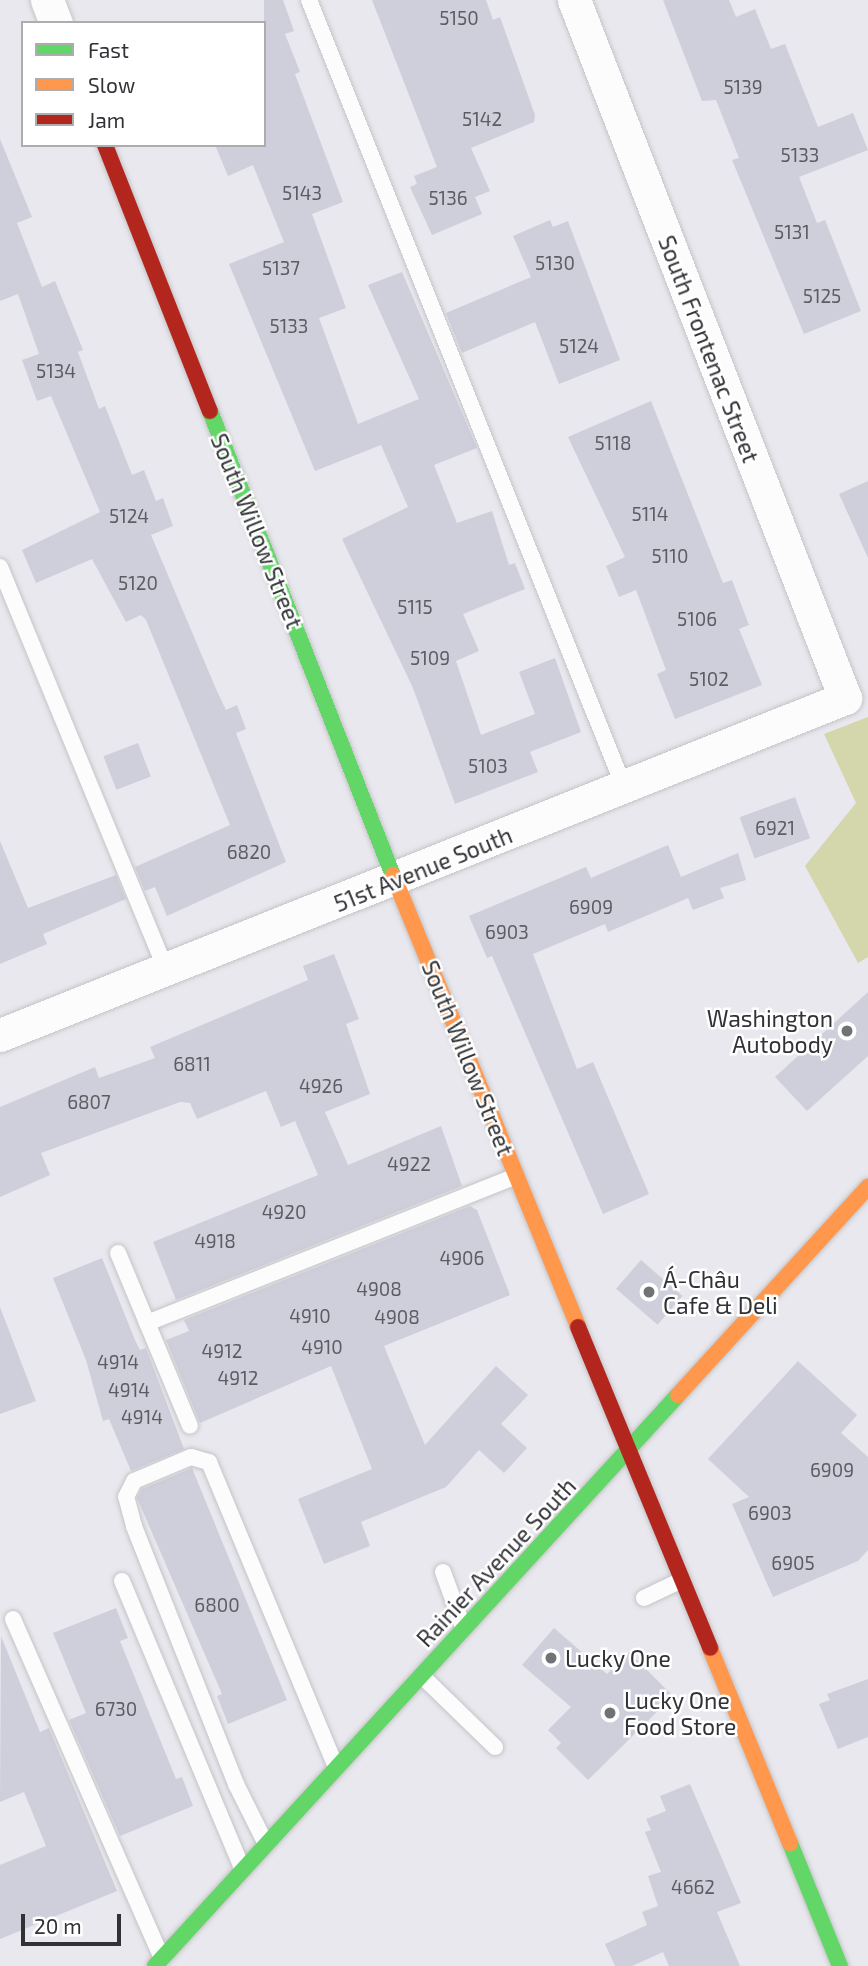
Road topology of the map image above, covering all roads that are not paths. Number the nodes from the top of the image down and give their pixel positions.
1 (47, 0) edge
2 (309, 0) edge
3 (574, 0) edge
4 (55, 21) edge
5 (106, 147) edge
6 (0, 567) edge
7 (845, 698) joint
8 (624, 787) junction
9 (395, 881) junction
10 (166, 969) junction
11 (0, 1035) edge
12 (516, 1176) junction
13 (868, 1187) edge
14 (118, 1253) dead end
15 (147, 1323) junction
16 (190, 1426) dead end
17 (629, 1451) junction
18 (443, 1572) dead end
19 (682, 1580) junction
20 (122, 1581) dead end
21 (644, 1598) dead end
22 (13, 1619) dead end
23 (464, 1630) junction
24 (422, 1676) junction
25 (495, 1746) dead end
26 (337, 1768) junction
27 (266, 1844) junction
28 (243, 1871) junction
29 (158, 1963) edge
30 (841, 1966) edge

1 - 4 street
2 - 8 lane
3 - 7 street, South Frontenac Street
5 - 9 street, South Willow Street
6 - 10 lane
7 - 8 street, 51st Avenue South
8 - 9 street, 51st Avenue South
9 - 10 street, 51st Avenue South
9 - 12 street, South Willow Street
10 - 11 street, 51st Avenue South
12 - 15 lane
12 - 17 street, South Willow Street
13 - 17 street, Rainier Avenue South
14 - 15 lane
15 - 16 lane
17 - 19 street, South Willow Street
17 - 23 street, Rainier Avenue South
18 - 23 lane
19 - 21 lane
19 - 30 street, South Willow Street
20 - 28 lane
22 - 29 lane
23 - 24 street, Rainier Avenue South
24 - 25 lane
24 - 26 street, Rainier Avenue South
26 - 27 street, Rainier Avenue South
26 - 27 lane
27 - 28 street, Rainier Avenue South
28 - 29 street, Rainier Avenue South

